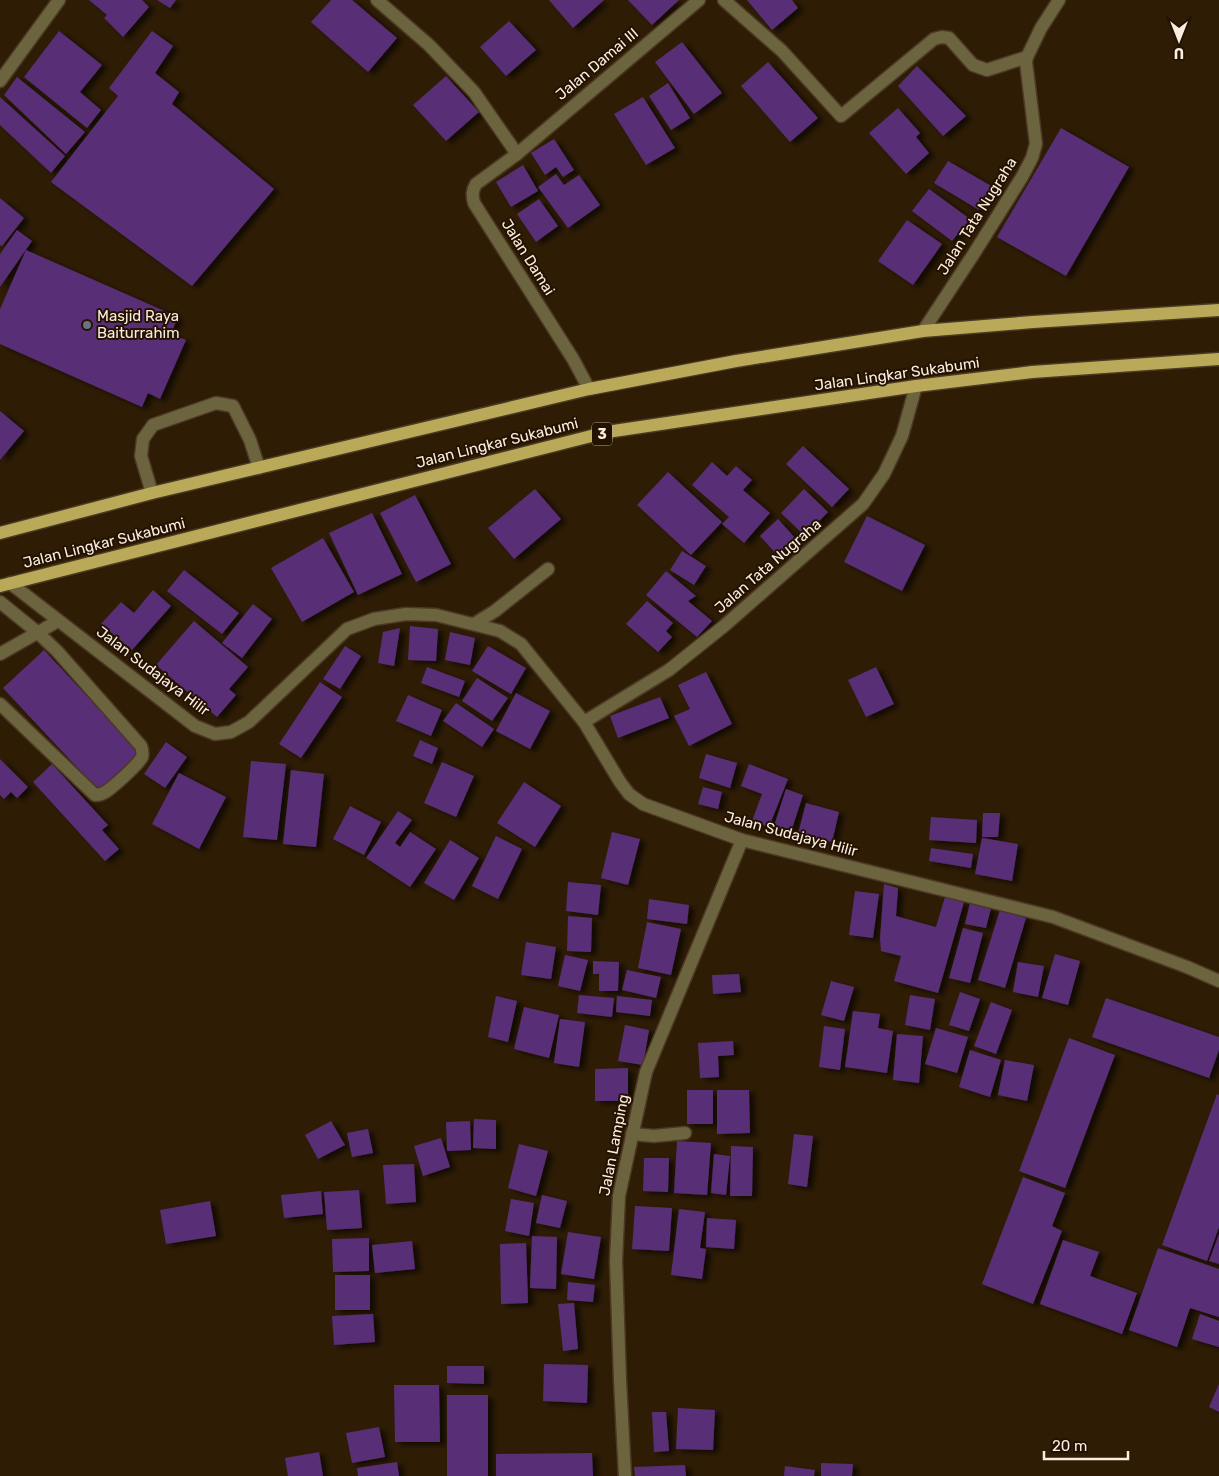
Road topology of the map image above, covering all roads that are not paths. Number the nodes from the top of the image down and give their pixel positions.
1 (59, 0) edge
2 (699, 0) edge
3 (724, 0) edge
4 (1059, 0) edge
5 (381, 1) edge
6 (1027, 57) junction
7 (0, 81) edge
8 (517, 154) junction
9 (1219, 310) edge
10 (923, 331) junction
11 (1219, 359) edge
12 (916, 386) junction
13 (589, 389) junction
14 (259, 468) junction
15 (152, 493) junction
16 (0, 533) edge
17 (548, 569) dead end
18 (5, 585) edge
19 (0, 602) edge
20 (58, 621) junction
21 (474, 624) junction
22 (37, 632) junction
23 (0, 654) edge
24 (0, 704) edge
25 (584, 722) junction
26 (742, 840) junction
27 (1219, 981) edge
28 (685, 1133) dead end
29 (632, 1134) junction
30 (625, 1476) edge

1 - 7 street
2 - 8 street, Jalan Damai III
3 - 6 street
4 - 6 street, Jalan Tata Nugraha
5 - 8 street
6 - 10 street, Jalan Tata Nugraha
8 - 13 street, Jalan Damai
9 - 10 main road, Jalan Lingkar Sukabumi
10 - 13 main road, Jalan Lingkar Sukabumi
11 - 12 main road, Jalan Lingkar Sukabumi / 3
12 - 18 main road, Jalan Lingkar Sukabumi / 3
12 - 25 street, Jalan Tata Nugraha
13 - 14 main road, Jalan Lingkar Sukabumi
14 - 15 main road, Jalan Lingkar Sukabumi
14 - 15 street
15 - 16 main road, Jalan Lingkar Sukabumi
17 - 21 street
18 - 20 street, Jalan Sudajaya Hilir
19 - 22 street
20 - 21 street, Jalan Sudajaya Hilir
20 - 22 street
21 - 25 street, Jalan Sudajaya Hilir
22 - 23 street
22 - 24 street
25 - 26 street, Jalan Sudajaya Hilir
26 - 27 street, Jalan Sudajaya Hilir
26 - 29 street, Jalan Lamping
28 - 29 street
29 - 30 street, Jalan Lamping

